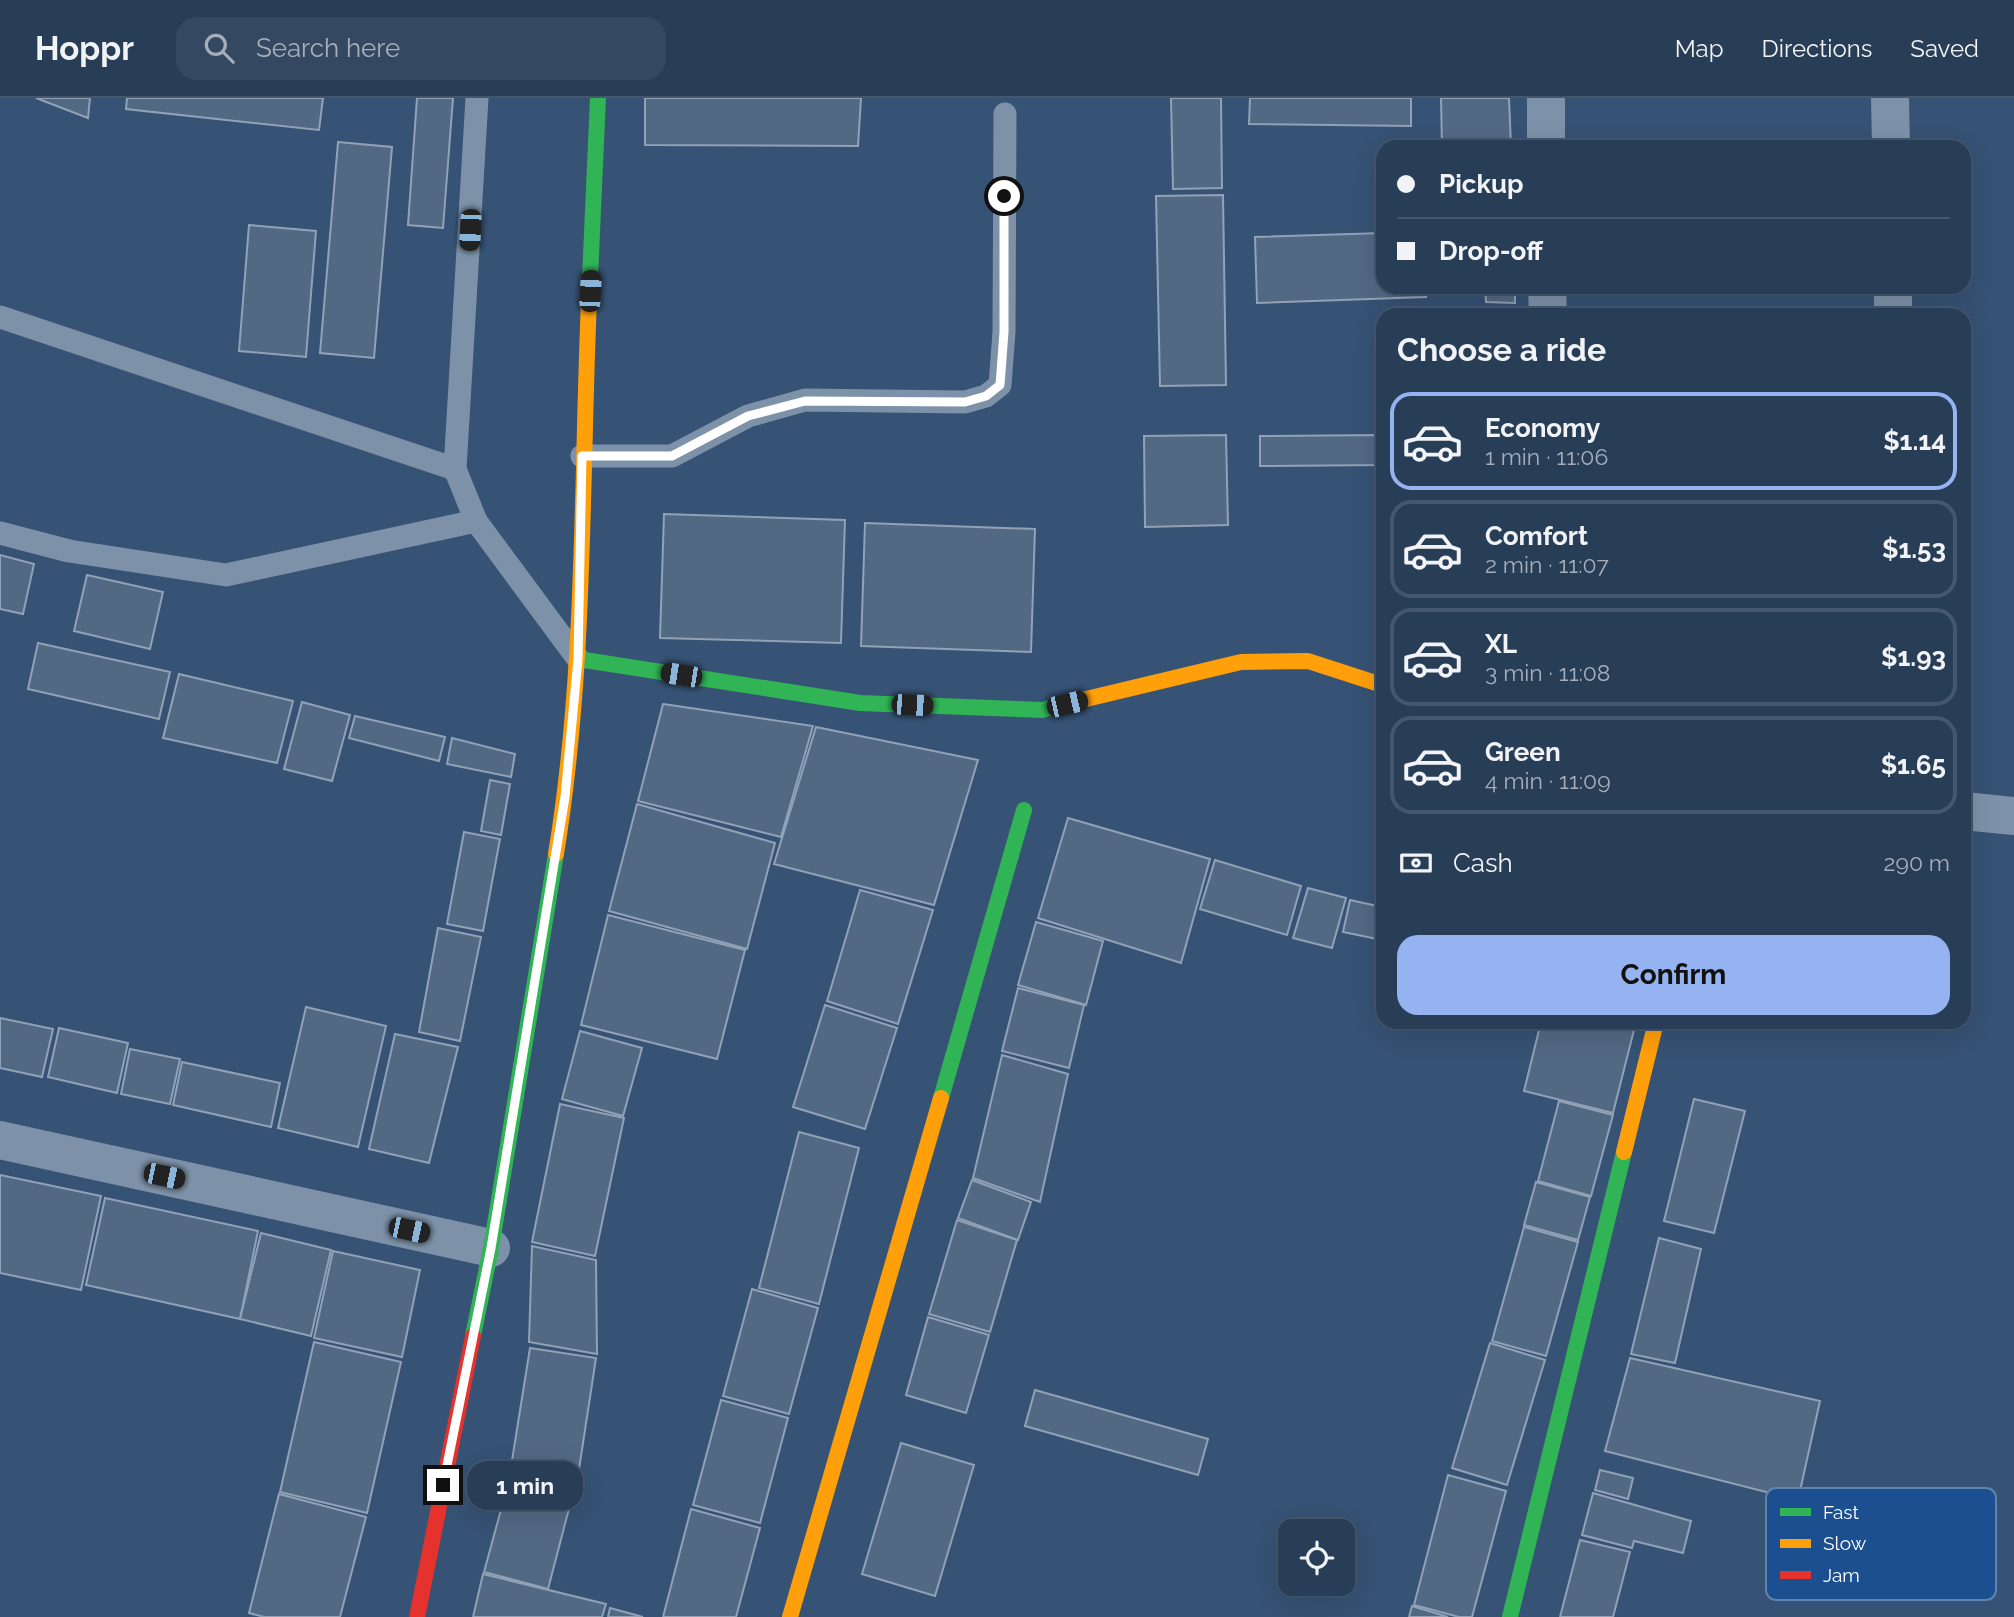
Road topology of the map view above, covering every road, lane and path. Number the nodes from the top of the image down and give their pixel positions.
1 (477, 98) edge
2 (598, 98) edge
3 (1546, 98) edge
4 (1890, 98) edge
5 (1004, 114) dead end
6 (1546, 140) edge
7 (1891, 140) edge
8 (0, 317) edge
9 (582, 456) junction
10 (455, 469) junction
11 (476, 521) junction
12 (0, 533) edge
13 (578, 659) junction
14 (1376, 683) edge
15 (1024, 810) dead end
16 (1971, 812) edge
17 (2014, 816) edge
18 (1654, 1029) edge
19 (0, 1140) edge
20 (491, 1248) junction
21 (417, 1617) edge
22 (790, 1617) edge
23 (1510, 1617) edge

1 - 10 lane
2 - 9 street
3 - 6 street
4 - 7 street
5 - 9 lane
8 - 10 lane
9 - 13 street
10 - 11 lane
11 - 12 lane
11 - 13 lane
13 - 14 street
13 - 20 street
15 - 22 street
16 - 17 street
18 - 23 street
19 - 20 street
20 - 21 street

